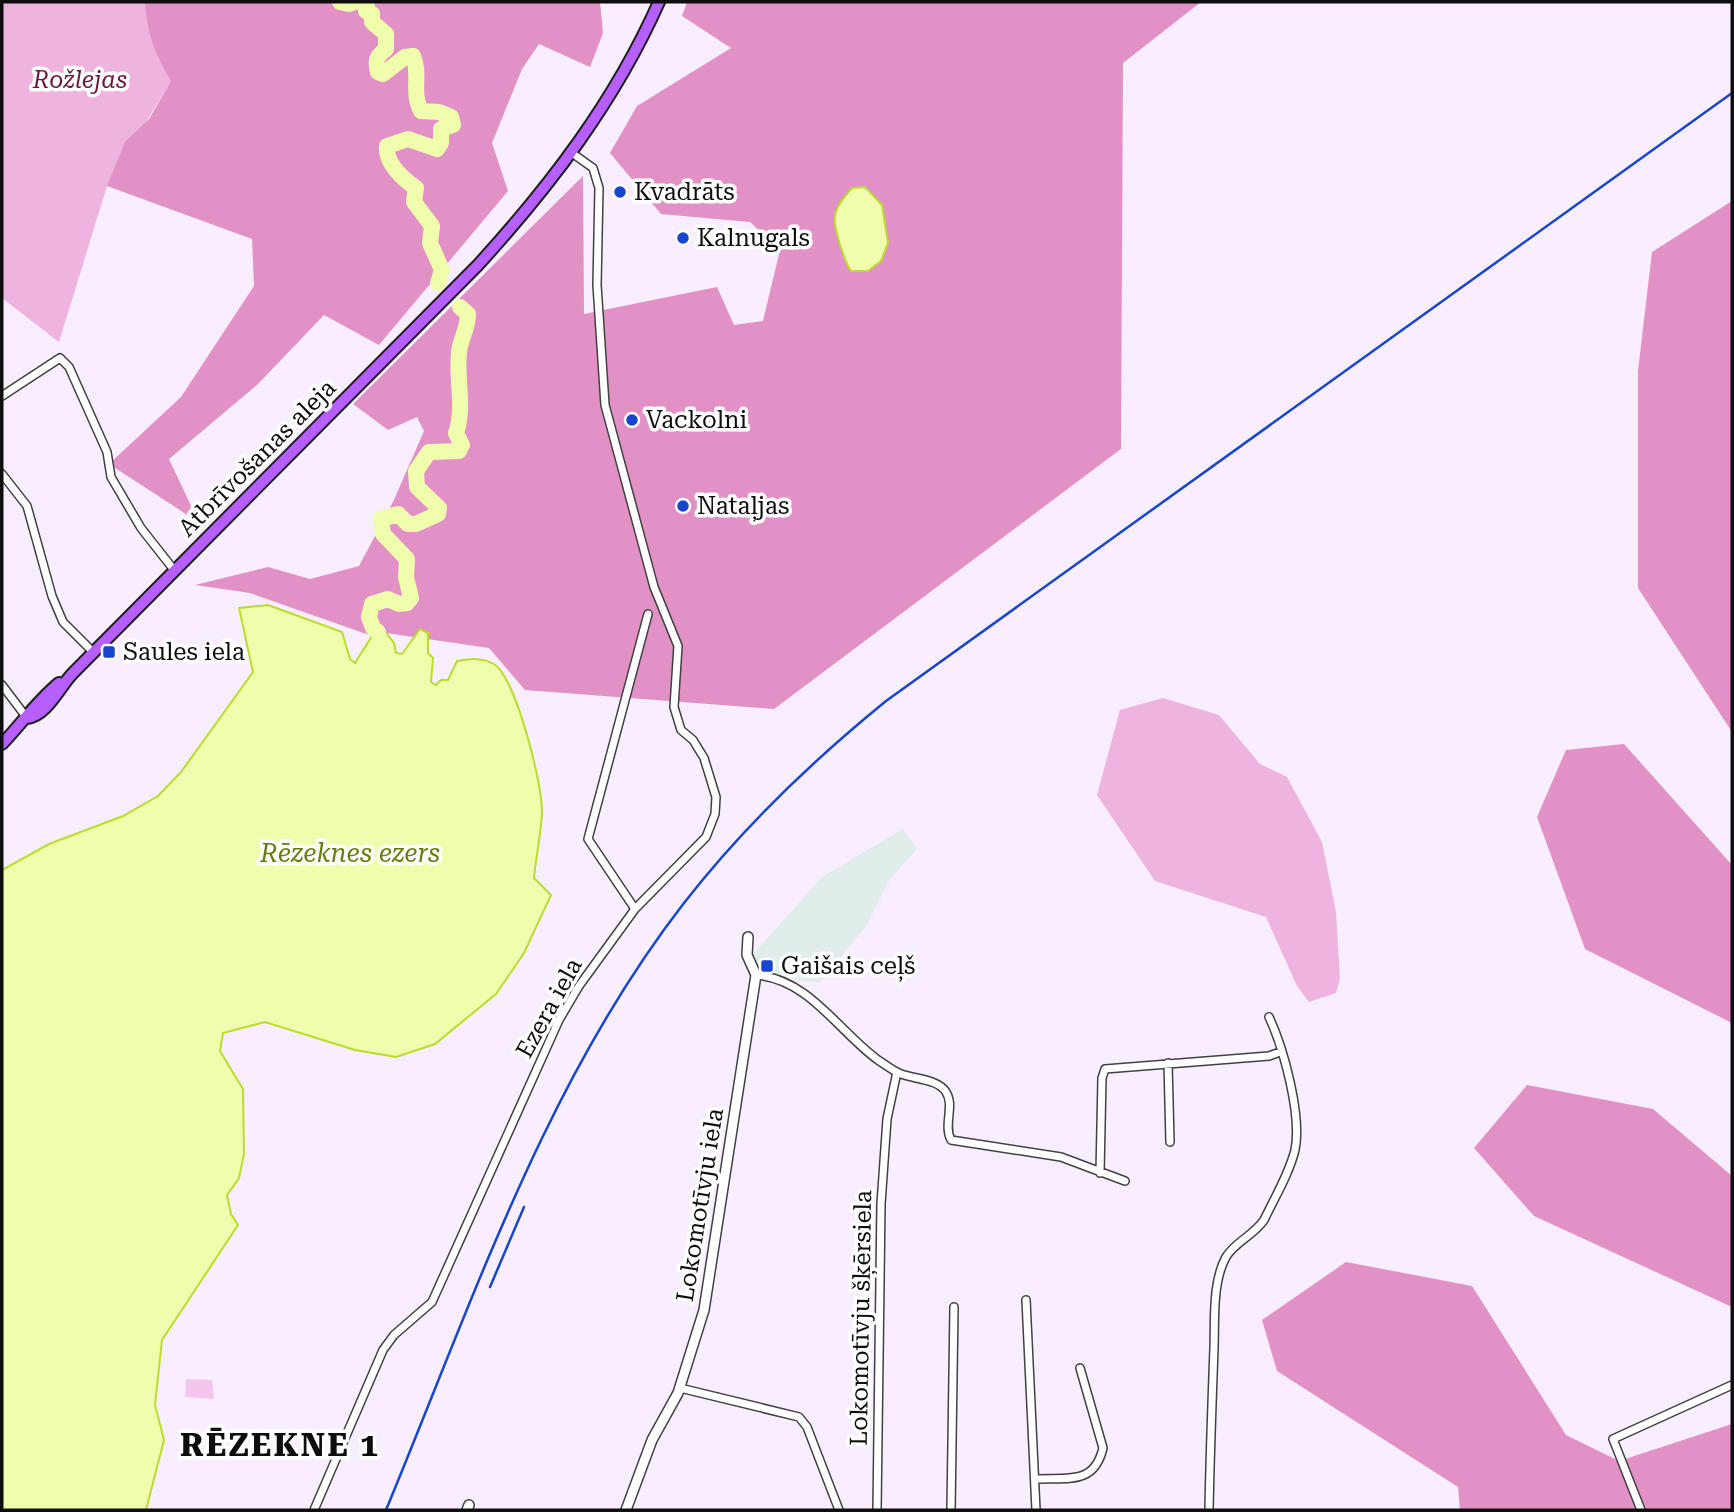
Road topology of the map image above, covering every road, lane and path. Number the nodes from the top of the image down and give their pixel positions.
1 (659, 2) edge
2 (572, 153) junction
3 (2, 396) edge
4 (2, 474) edge
5 (174, 570) junction
6 (648, 614) dead end
7 (93, 652) junction
8 (2, 685) edge
9 (27, 718) junction
10 (2, 744) edge
11 (635, 909) junction
12 (748, 937) dead end
13 (756, 975) junction
14 (1269, 1017) dead end
15 (1280, 1052) junction
16 (1168, 1063) junction
17 (897, 1072) junction
18 (1170, 1142) dead end
19 (1100, 1173) junction
20 (1125, 1181) dead end
21 (1026, 1300) dead end
22 (954, 1307) dead end
23 (1080, 1368) dead end
24 (1732, 1385) edge
25 (680, 1388) junction
26 (1035, 1479) junction
27 (314, 1510) edge
28 (626, 1510) edge
29 (839, 1510) edge
30 (877, 1510) edge
31 (951, 1510) edge
32 (1036, 1510) edge
33 (1209, 1510) edge
34 (1641, 1510) edge

1 - 2 main road, Atbrīvošanas aleja
2 - 5 main road, Atbrīvošanas aleja
2 - 11 street, Ezera iela
3 - 5 street
4 - 7 street
5 - 7 main road, Atbrīvošanas aleja
6 - 11 street
7 - 9 main road, Atbrīvošanas aleja
8 - 9 street
9 - 10 main road, Atbrīvošanas aleja
11 - 27 street, Ezera iela
12 - 13 street, Lokomotīvju iela
13 - 17 street
13 - 25 street, Lokomotīvju iela
14 - 15 street
15 - 16 street
15 - 33 street
16 - 18 street
16 - 19 street
17 - 19 street
17 - 30 street, Lokomotīvju šķērsiela
19 - 20 street
21 - 26 street
22 - 31 street
23 - 26 street
24 - 34 street
25 - 28 street, Lokomotīvju iela
25 - 29 street, Lokomotīvju šķērsiela
26 - 32 street

